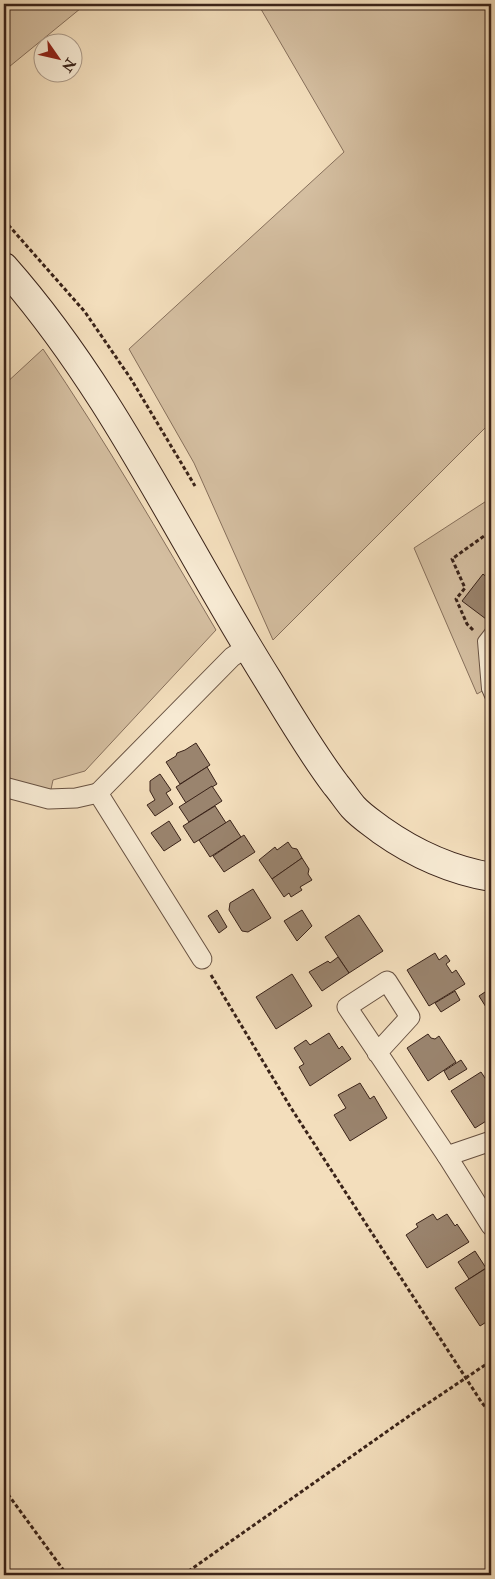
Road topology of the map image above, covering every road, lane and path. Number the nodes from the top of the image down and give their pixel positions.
1 (4, 220) edge
2 (4, 267) edge
3 (195, 486) dead end
4 (491, 531) edge
5 (490, 632) dead end
6 (483, 641) junction
7 (247, 647) junction
8 (491, 698) edge
9 (4, 787) edge
10 (98, 793) junction
11 (491, 876) edge
12 (202, 959) joint
13 (377, 1053) dead end
14 (491, 1141) edge
15 (446, 1156) junction
16 (491, 1226) edge
17 (491, 1361) edge
18 (465, 1377) junction
19 (491, 1413) edge
20 (4, 1489) edge
21 (67, 1575) edge
22 (183, 1575) edge

1 - 3 path
2 - 7 street
4 - 6 path
5 - 6 lane
6 - 8 lane
7 - 10 street
7 - 11 street
9 - 10 street
10 - 12 street
12 - 18 path
13 - 15 street
14 - 15 street
15 - 16 street
17 - 18 path
18 - 19 path
18 - 22 path
20 - 21 path

